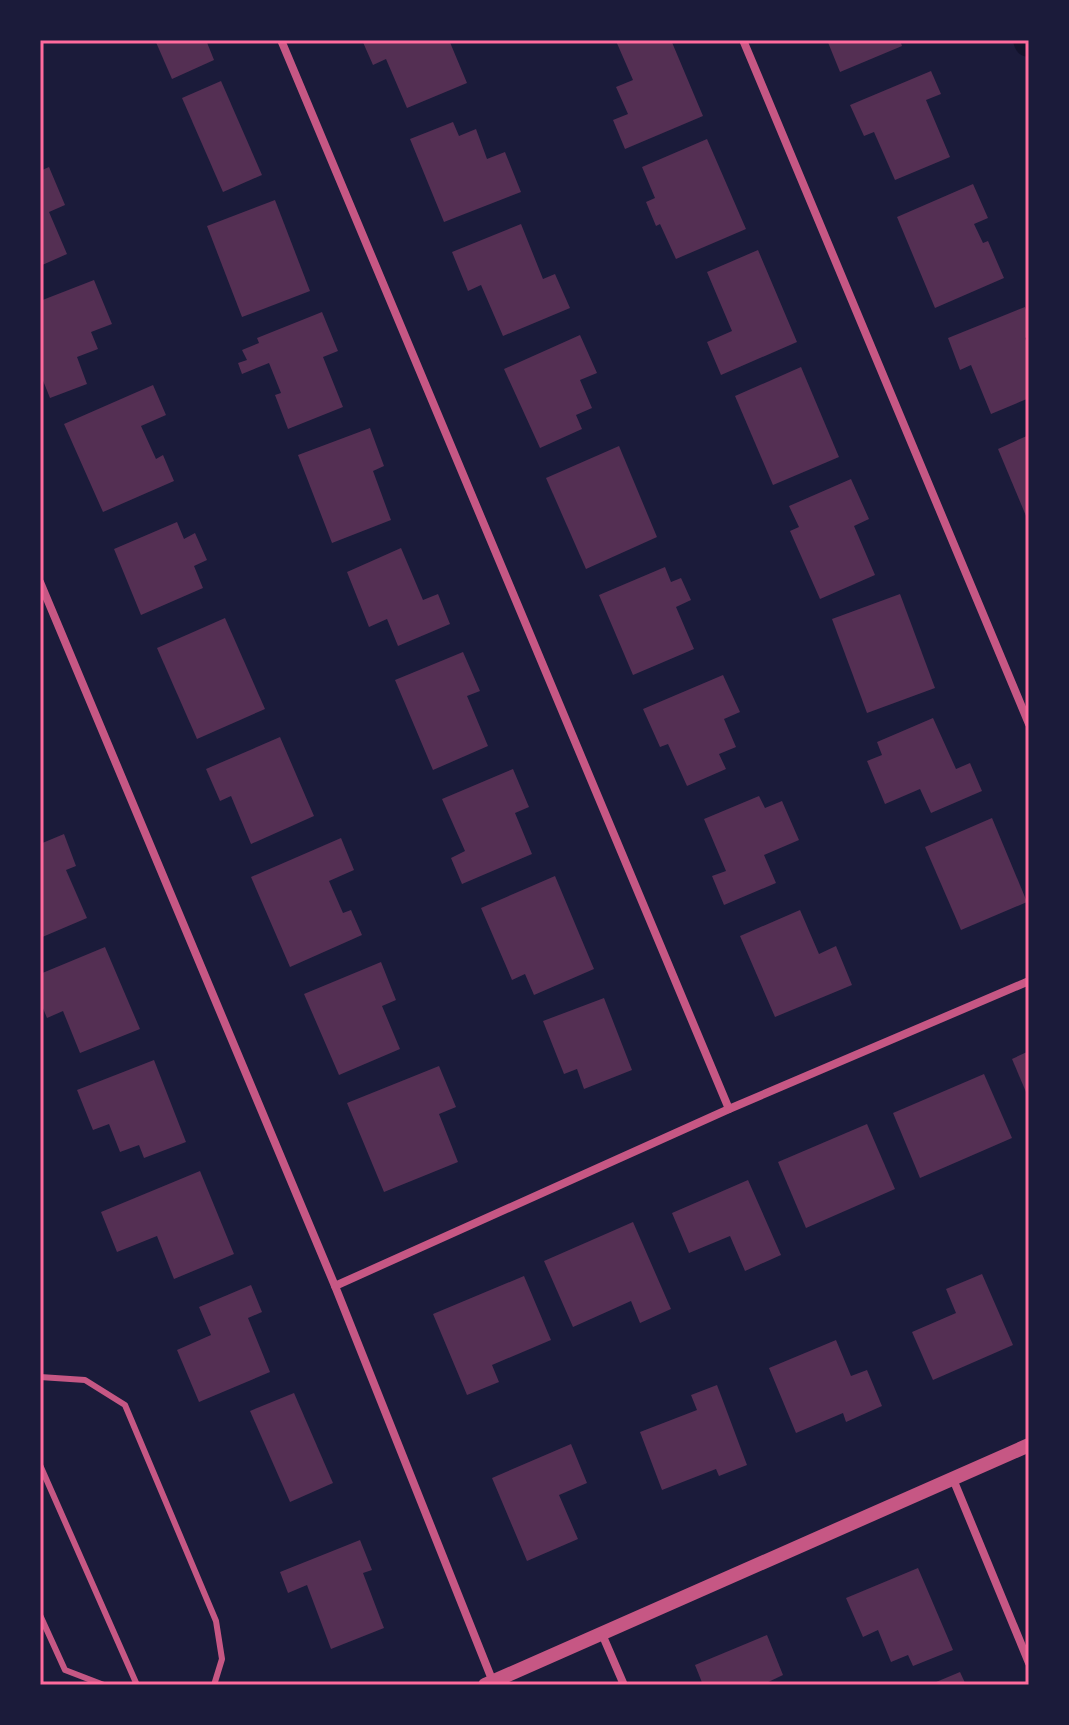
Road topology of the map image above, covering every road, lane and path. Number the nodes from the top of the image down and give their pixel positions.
1 (281, 40) edge
2 (743, 40) edge
3 (40, 582) edge
4 (1029, 724) edge
5 (1029, 981) edge
6 (729, 1109) junction
7 (335, 1286) junction
8 (40, 1377) edge
9 (1029, 1445) edge
10 (40, 1465) edge
11 (953, 1479) junction
12 (40, 1615) edge
13 (602, 1634) junction
14 (1029, 1663) edge
15 (489, 1683) edge
16 (104, 1685) edge
17 (137, 1685) edge
18 (214, 1685) edge
19 (624, 1685) edge

1 - 6 street
2 - 4 street
3 - 7 street
5 - 6 street
6 - 7 street
7 - 15 street
8 - 18 lane
9 - 11 street
10 - 17 lane
11 - 13 street
11 - 14 street
12 - 16 lane
13 - 15 street
13 - 19 street

